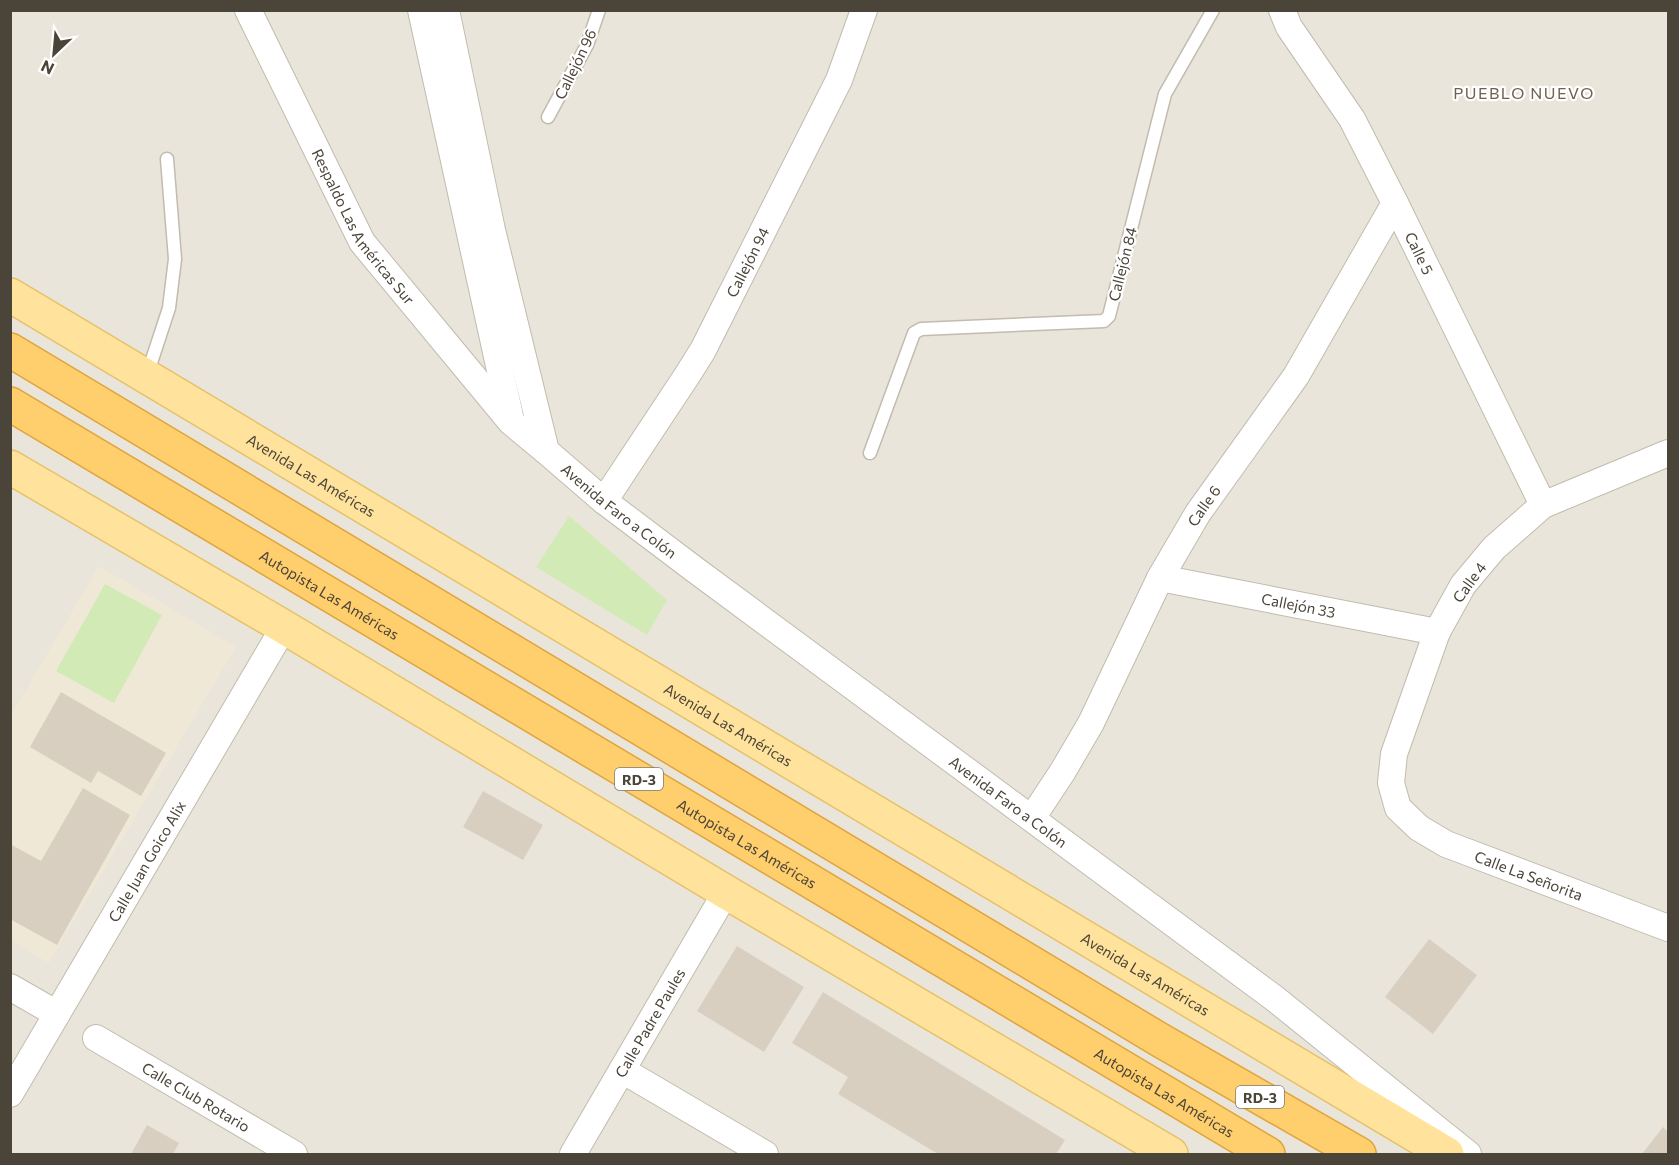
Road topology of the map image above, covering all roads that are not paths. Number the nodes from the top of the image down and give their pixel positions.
1 (248, 10) edge
2 (421, 10) edge
3 (446, 10) edge
4 (599, 10) edge
5 (864, 10) edge
6 (1213, 10) edge
7 (1282, 10) edge
8 (548, 117) dead end
9 (167, 159) dead end
10 (1395, 203) junction
11 (10, 295) edge
12 (10, 350) edge
13 (147, 376) junction
14 (10, 404) edge
15 (511, 422) junction
16 (546, 451) junction
17 (870, 453) dead end
18 (1668, 453) edge
19 (10, 466) edge
20 (604, 501) junction
21 (1543, 505) junction
22 (1160, 578) junction
23 (284, 627) junction
24 (1437, 632) junction
25 (1398, 808) joint
26 (1032, 818) junction
27 (726, 892) junction
28 (1668, 928) edge
29 (10, 987) edge
30 (57, 1014) junction
31 (96, 1038) dead end
32 (1160, 1040) junction
33 (622, 1070) junction
34 (10, 1095) edge
35 (294, 1155) edge
36 (573, 1155) edge
37 (765, 1155) edge
38 (1171, 1155) edge
39 (1268, 1155) edge
40 (1339, 1155) edge
41 (1359, 1155) edge
42 (1447, 1155) edge
43 (1468, 1155) edge

1 - 15 street, Respaldo Las Américas Sur
2 - 15 street
3 - 16 street
4 - 8 lane, Callejón 96
5 - 20 street, Callejón 94
6 - 17 lane, Callejón 84
7 - 10 street, Calle 5
9 - 13 lane
10 - 21 street, Calle 5
10 - 22 street, Calle 6
11 - 13 main road, Avenida Las Américas
12 - 32 highway, RD-3
13 - 42 main road, Avenida Las Américas
14 - 39 highway, Autopista Las Américas / RD-3
15 - 16 street, Avenida Faro a Colón
16 - 20 street, Avenida Faro a Colón
18 - 21 street, Calle 4
19 - 23 main road
20 - 26 street, Avenida Faro a Colón
21 - 24 street, Calle 4
22 - 24 street, Callejón 33
22 - 26 street, Calle 6
23 - 27 main road
23 - 30 street, Calle Juan Goico Alix
24 - 25 street, Calle 4
25 - 28 street, Calle La Señorita
26 - 43 street, Avenida Faro a Colón
27 - 33 street, Calle Padre Paules
27 - 38 main road
29 - 30 street
30 - 34 street, Calle Juan Goico Alix
31 - 35 street, Calle Club Rotario
32 - 40 highway, RD-3
32 - 41 highway, RD-3
33 - 36 street, Calle Padre Paules
33 - 37 street

